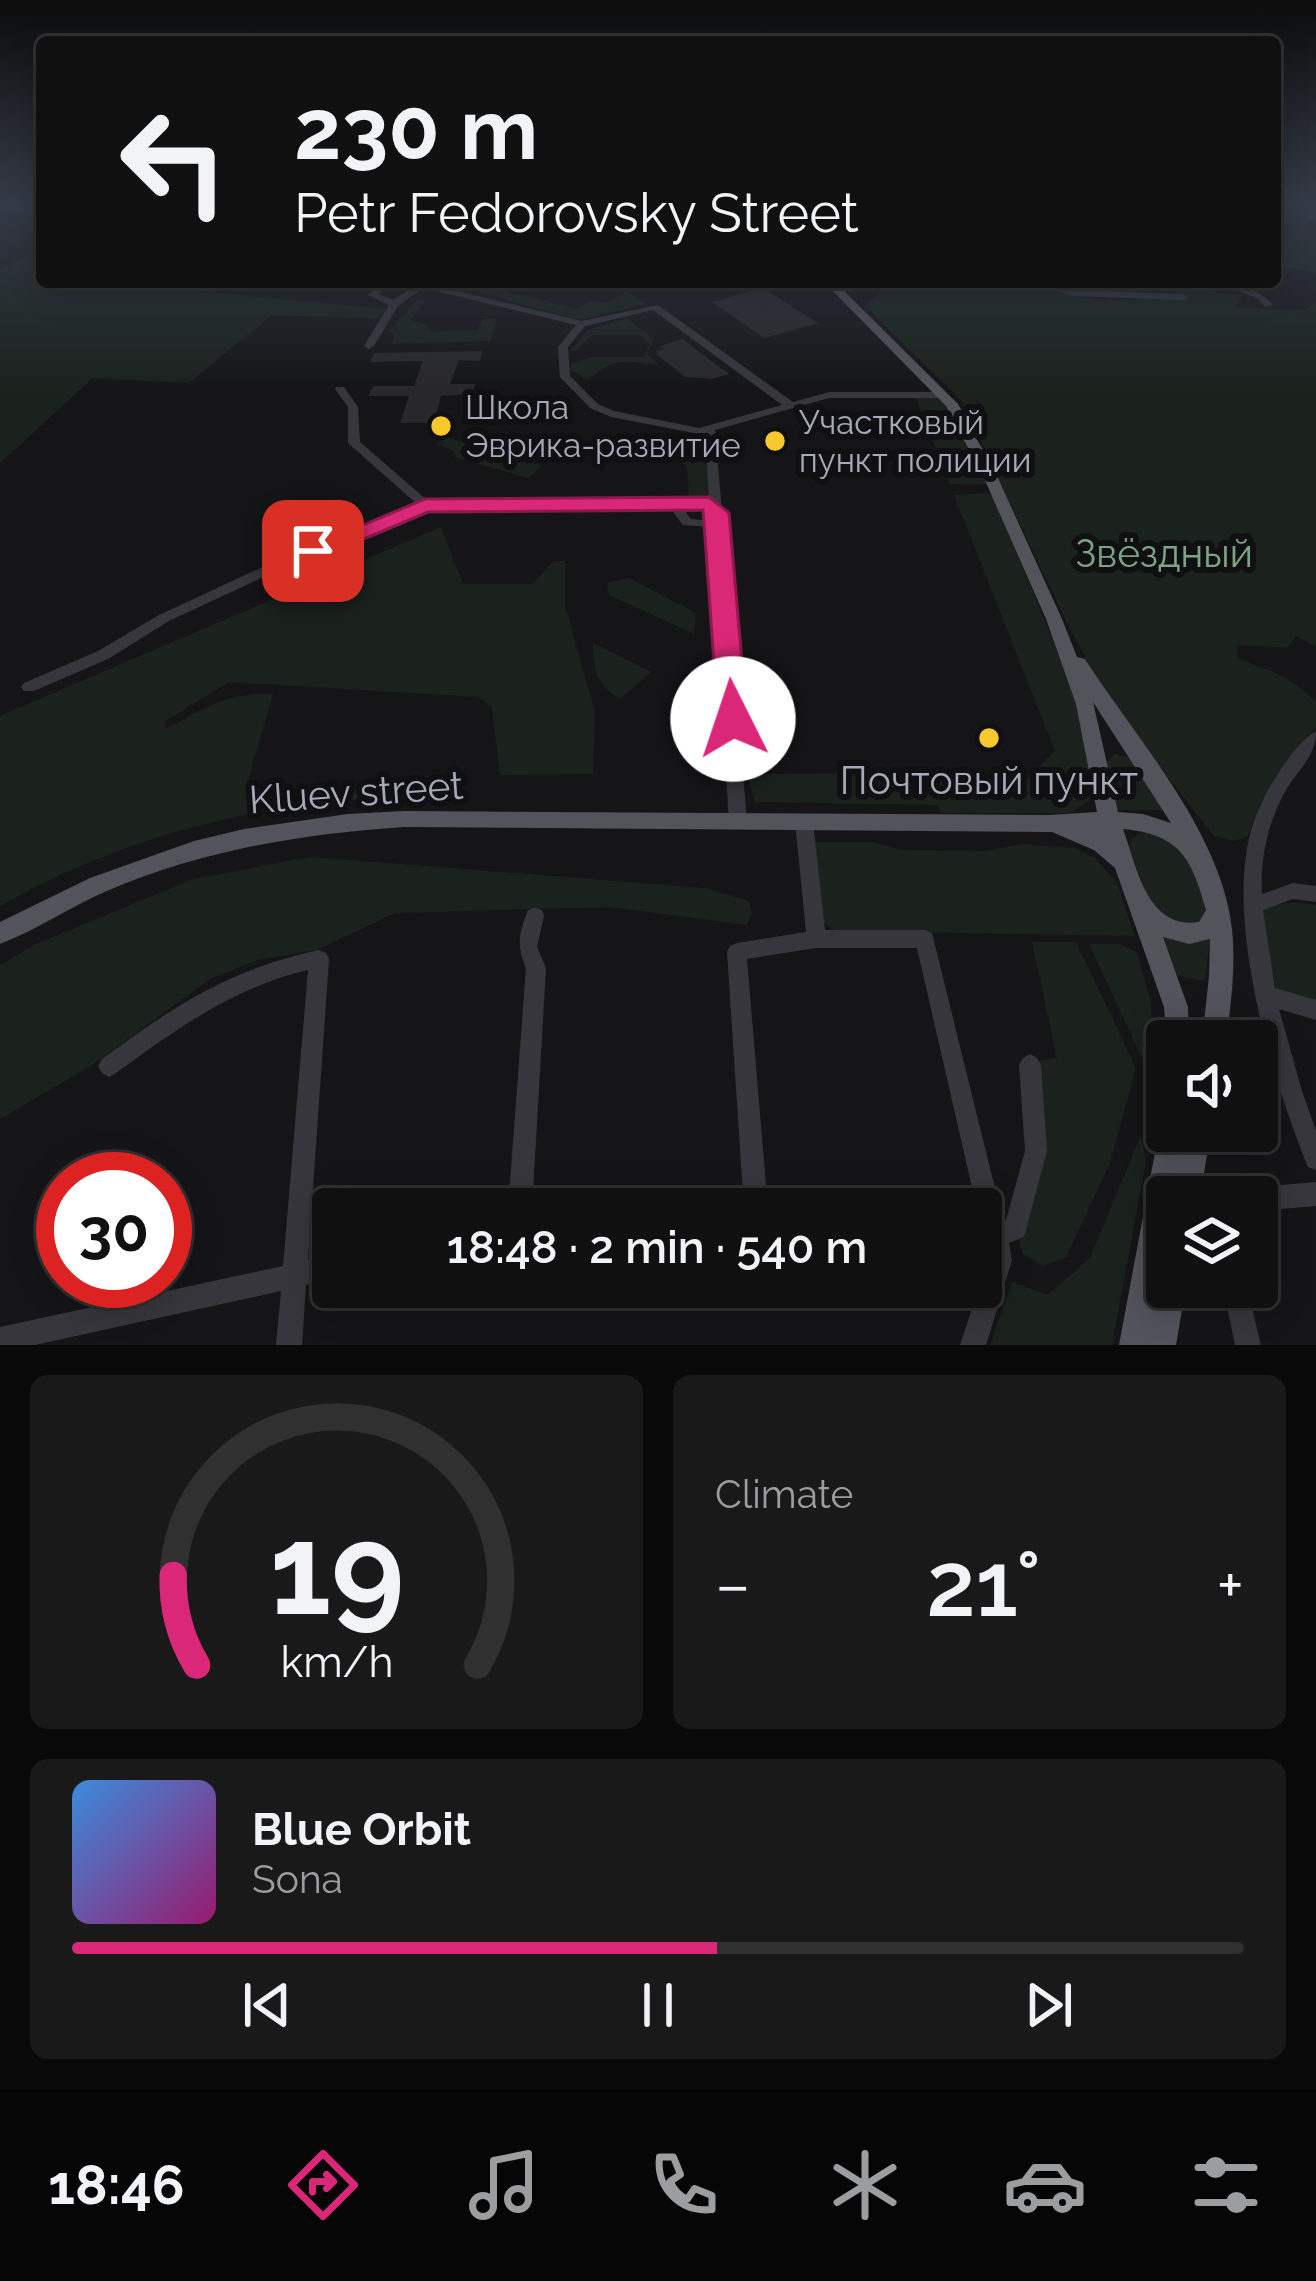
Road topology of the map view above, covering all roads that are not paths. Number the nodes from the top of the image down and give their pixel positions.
1 (381, 288) edge
2 (419, 288) edge
3 (441, 288) edge
4 (836, 288) edge
5 (1055, 288) edge
6 (1238, 288) edge
7 (1183, 297) dead end
8 (394, 304) junction
9 (1268, 305) dead end
10 (583, 324) junction
11 (369, 346) dead end
12 (340, 388) dead end
13 (944, 394) junction
14 (790, 405) junction
15 (710, 431) junction
16 (651, 503) junction
17 (707, 505) junction
18 (425, 506) junction
19 (684, 520) junction
20 (719, 542) junction
21 (1054, 619) junction
22 (29, 687) dead end
23 (1316, 737) edge
24 (1140, 758) junction
25 (1099, 769) junction
26 (1108, 820) junction
27 (804, 821) junction
28 (738, 822) junction
29 (1049, 824) junction
30 (1192, 848) junction
31 (1126, 868) junction
32 (1316, 894) edge
33 (1253, 906) junction
34 (1142, 907) junction
35 (1217, 910) junction
36 (535, 916) dead end
37 (0, 934) edge
38 (816, 939) junction
39 (1268, 996) junction
40 (1316, 1010) edge
41 (1177, 1020) edge
42 (1216, 1020) edge
43 (1030, 1065) dead end
44 (109, 1066) dead end
45 (1168, 1152) edge
46 (1313, 1152) edge
47 (521, 1188) edge
48 (754, 1188) edge
49 (978, 1188) edge
50 (1316, 1194) edge
51 (1278, 1197) edge
52 (1002, 1232) edge
53 (312, 1273) edge
54 (292, 1278) junction
55 (985, 1308) edge
56 (1167, 1308) edge
57 (1240, 1308) edge
58 (0, 1340) edge
59 (289, 1345) edge
60 (973, 1345) edge
61 (1134, 1345) edge
62 (1161, 1345) edge
63 (1248, 1345) edge

1 - 8 street
2 - 8 street
3 - 10 street
4 - 13 main road
5 - 7 street
6 - 9 street
8 - 11 street
10 - 14 street
10 - 15 street
12 - 18 street
13 - 14 street
13 - 21 main road
14 - 15 street
15 - 17 street
16 - 17 street
16 - 18 street
16 - 19 street
17 - 19 street
17 - 19 street
17 - 20 street
18 - 22 street
19 - 20 street
20 - 28 street
21 - 24 main road
21 - 25 main road
23 - 33 street
24 - 25 main road
24 - 30 main road
25 - 26 main road
26 - 29 main road
26 - 30 main road
26 - 31 main road
27 - 28 main road
27 - 29 main road
27 - 38 street
28 - 37 main road, Kluev street
29 - 31 main road
30 - 35 main road
31 - 34 main road
32 - 33 street
33 - 39 street
34 - 35 main road
34 - 41 main road
35 - 42 main road
36 - 47 street
38 - 48 street
38 - 49 street
39 - 40 street
39 - 46 street
43 - 52 street
44 - 54 street
45 - 61 main road
50 - 51 street
53 - 54 street
54 - 58 street
54 - 59 street
55 - 60 street
56 - 62 main road
57 - 63 street

